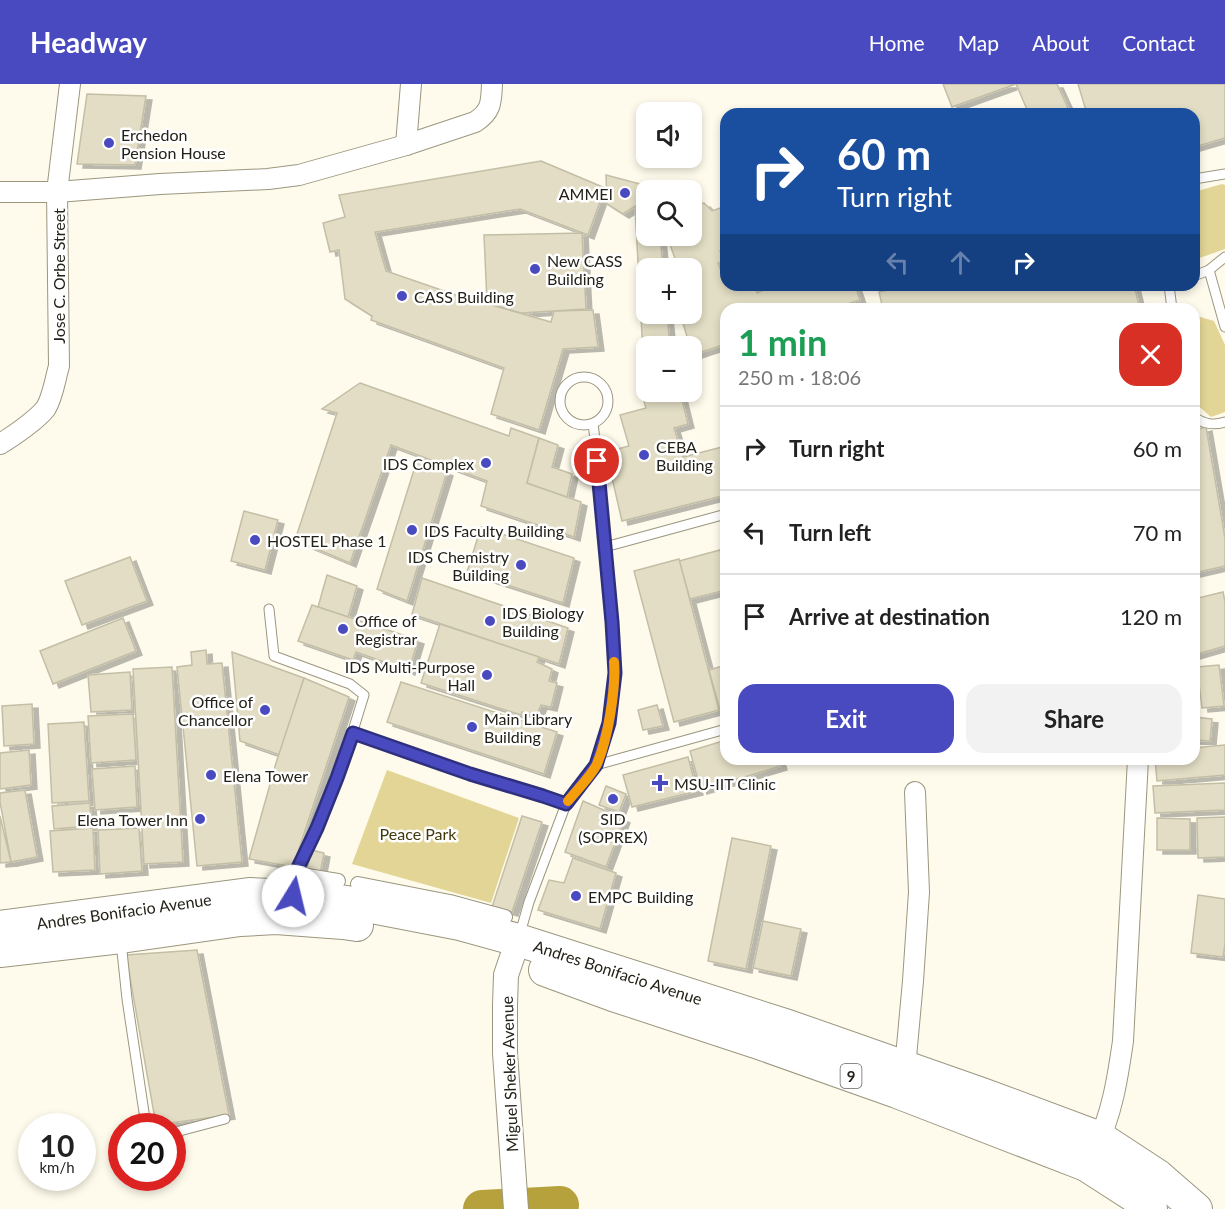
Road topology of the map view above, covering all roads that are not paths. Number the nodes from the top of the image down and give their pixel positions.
1 (70, 84) edge
2 (411, 84) edge
3 (492, 84) edge
4 (406, 145) junction
5 (1225, 174) edge
6 (1200, 178) edge
7 (0, 192) edge
8 (57, 192) junction
9 (1225, 257) edge
10 (1209, 270) junction
11 (1200, 274) edge
12 (1225, 327) edge
13 (1200, 422) edge
14 (1225, 422) edge
15 (593, 424) junction
16 (0, 444) edge
17 (720, 516) edge
18 (605, 546) junction
19 (269, 609) dead end
20 (720, 731) edge
21 (353, 733) junction
22 (596, 765) junction
23 (1138, 765) edge
24 (915, 792) dead end
25 (566, 804) junction
26 (338, 881) dead end
27 (358, 884) dead end
28 (294, 885) junction
29 (0, 927) edge
30 (121, 937) junction
31 (512, 938) junction
32 (0, 951) edge
33 (904, 1068) junction
34 (144, 1113) edge
35 (225, 1119) dead end
36 (186, 1129) edge
37 (1093, 1152) junction
38 (514, 1199) edge
39 (1151, 1209) edge
40 (1196, 1209) edge

1 - 8 street, Jose C. Orbe Street
2 - 4 street
3 - 4 street
4 - 8 street
5 - 6 lane
7 - 8 street
8 - 16 street, Jose C. Orbe Street
9 - 10 lane
10 - 11 lane
10 - 12 lane
13 - 14 lane
15 - 15 lane
15 - 18 lane
17 - 18 lane
18 - 22 lane
19 - 21 lane
20 - 22 lane
21 - 25 lane
21 - 28 lane
22 - 25 lane
23 - 37 street
24 - 33 street
25 - 31 lane
26 - 28 street
27 - 31 street
28 - 29 highway, Andres Bonifacio Avenue / 9
28 - 31 highway, Andres Bonifacio Avenue / 9
30 - 31 highway, Andres Bonifacio Avenue / 9
30 - 32 highway, Andres Bonifacio Avenue / 9
30 - 34 lane
31 - 33 highway, Andres Bonifacio Avenue / 9
31 - 37 highway, Andres Bonifacio Avenue / 9
31 - 38 street, Miguel Sheker Avenue
33 - 37 highway, Andres Bonifacio Avenue / 9
35 - 36 lane
37 - 39 highway, Andres Bonifacio Avenue / 9
37 - 40 highway, Andres Bonifacio Avenue / 9

